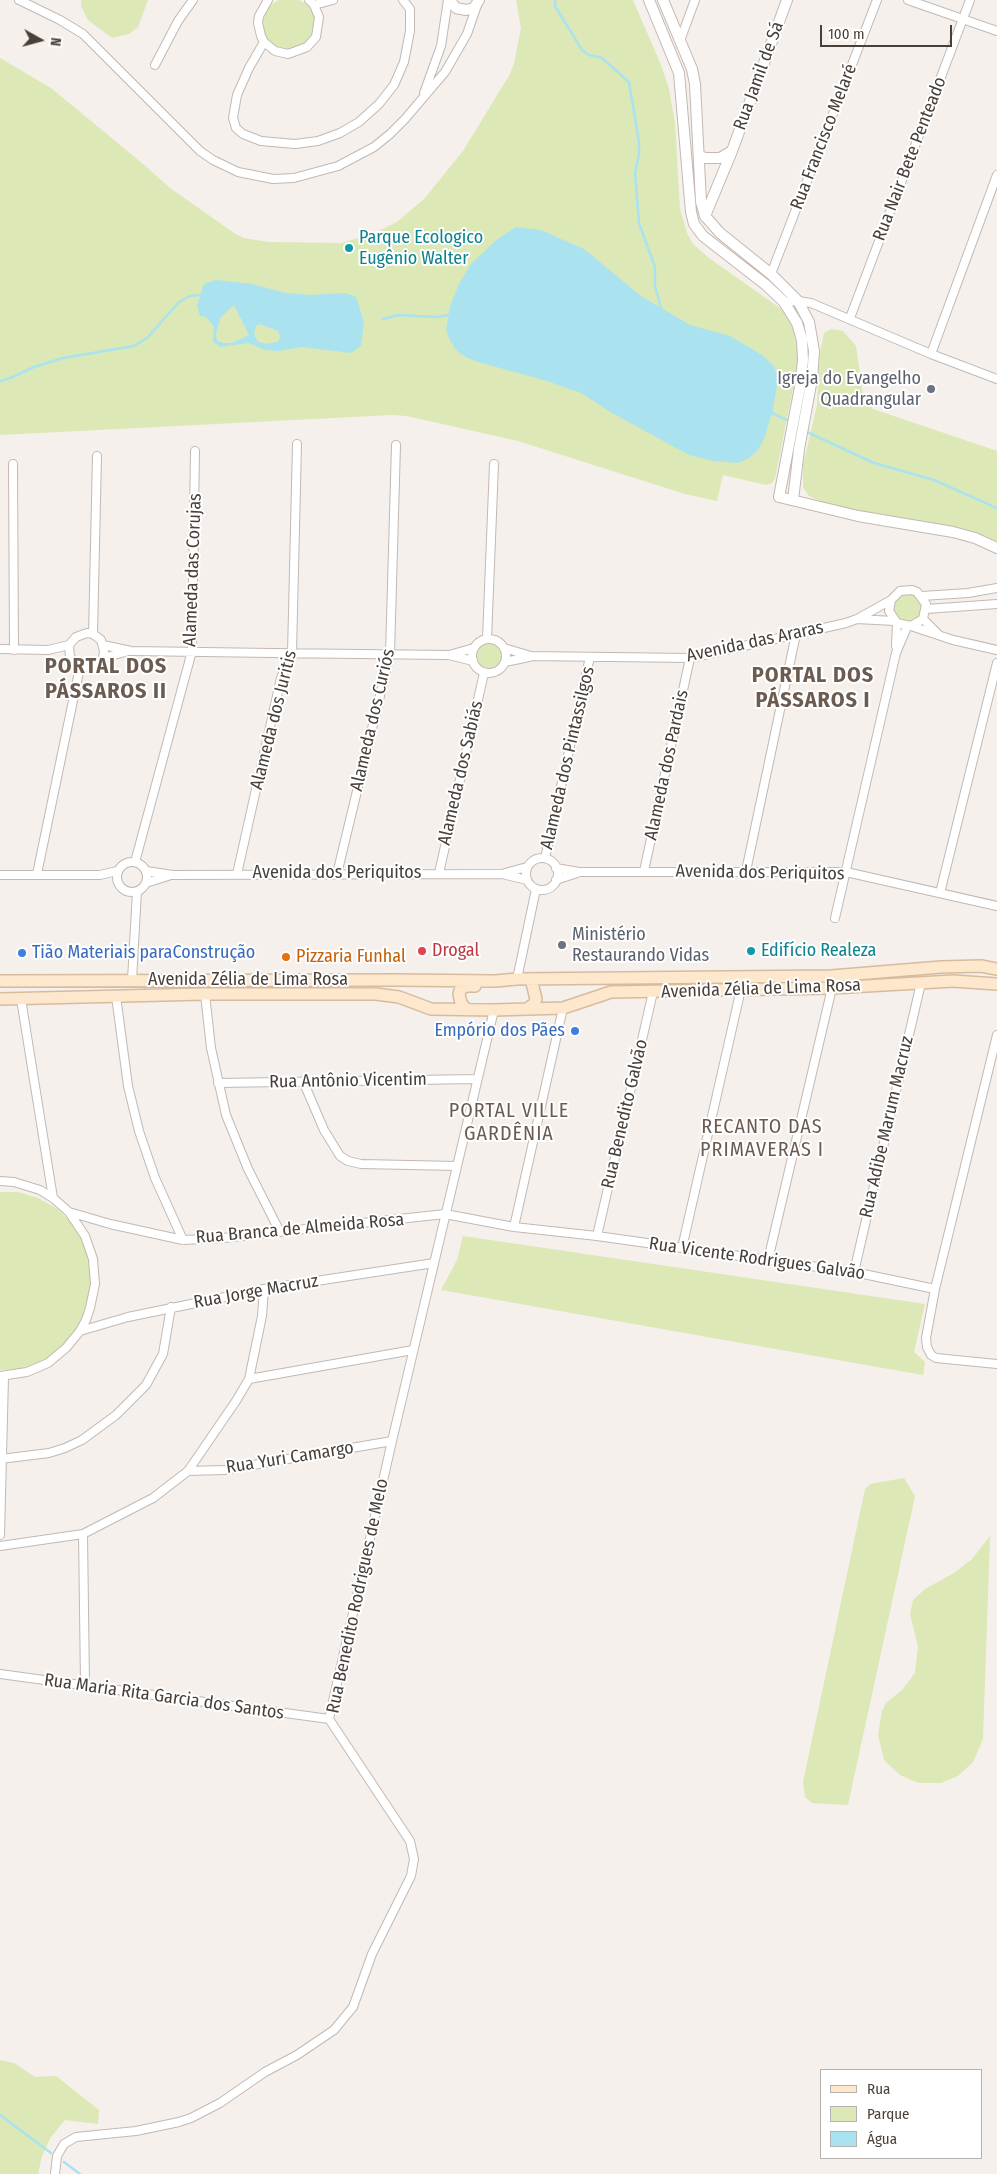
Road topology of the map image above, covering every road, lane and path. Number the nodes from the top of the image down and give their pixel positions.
1 (19, 0) edge
2 (193, 0) edge
3 (268, 0) edge
4 (334, 0) edge
5 (403, 0) edge
6 (449, 0) edge
7 (649, 0) edge
8 (663, 0) edge
9 (695, 0) edge
10 (787, 0) edge
11 (877, 0) edge
12 (908, 0) edge
13 (970, 0) edge
14 (478, 2) edge
15 (312, 3) edge
16 (962, 20) junction
17 (997, 31) edge
18 (681, 38) junction
19 (264, 42) junction
20 (155, 65) dead end
21 (422, 98) junction
22 (732, 151) junction
23 (699, 156) junction
24 (997, 175) edge
25 (705, 216) junction
26 (771, 274) junction
27 (766, 285) junction
28 (798, 301) junction
29 (784, 302) junction
30 (850, 318) junction
31 (931, 354) junction
32 (997, 379) edge
33 (297, 444) dead end
34 (396, 445) dead end
35 (195, 452) dead end
36 (97, 456) dead end
37 (13, 464) dead end
38 (494, 464) dead end
39 (793, 500) junction
40 (997, 548) edge
41 (997, 588) edge
42 (979, 592) junction
43 (922, 596) junction
44 (891, 600) junction
45 (997, 604) edge
46 (981, 605) junction
47 (926, 609) junction
48 (857, 619) junction
49 (923, 619) junction
50 (895, 622) junction
51 (909, 627) junction
52 (93, 634) junction
53 (796, 634) junction
54 (939, 636) junction
55 (487, 640) junction
56 (103, 645) junction
57 (69, 646) junction
58 (474, 648) junction
59 (504, 648) junction
60 (0, 649) edge
61 (14, 650) junction
62 (48, 650) junction
63 (997, 650) edge
64 (131, 651) junction
65 (192, 651) junction
66 (292, 653) junction
67 (896, 653) junction
68 (390, 654) junction
69 (449, 655) junction
70 (531, 656) junction
71 (590, 657) junction
72 (70, 658) junction
73 (103, 658) junction
74 (690, 658) junction
75 (472, 661) junction
76 (505, 662) junction
77 (997, 663) edge
78 (80, 667) junction
79 (484, 673) junction
80 (545, 858) junction
81 (135, 862) junction
82 (527, 867) junction
83 (556, 868) junction
84 (117, 871) junction
85 (146, 871) junction
86 (644, 871) junction
87 (746, 871) junction
88 (579, 872) junction
89 (846, 872) junction
90 (439, 873) junction
91 (0, 874) edge
92 (36, 874) junction
93 (237, 874) junction
94 (337, 874) junction
95 (502, 874) junction
96 (100, 875) junction
97 (173, 875) junction
98 (116, 880) junction
99 (527, 880) junction
100 (556, 880) junction
101 (146, 883) junction
102 (536, 889) junction
103 (137, 891) junction
104 (940, 893) junction
105 (997, 906) edge
106 (836, 918) dead end
107 (997, 969) edge
108 (517, 979) junction
109 (531, 979) junction
110 (132, 980) junction
111 (0, 981) edge
112 (496, 981) junction
113 (921, 983) junction
114 (997, 984) edge
115 (832, 988) junction
116 (742, 989) junction
117 (653, 992) junction
118 (206, 994) junction
119 (116, 996) junction
120 (0, 999) edge
121 (21, 999) junction
122 (563, 1008) junction
123 (467, 1010) junction
124 (494, 1010) junction
125 (527, 1010) junction
126 (997, 1035) edge
127 (477, 1079) junction
128 (303, 1081) junction
129 (218, 1083) junction
130 (457, 1166) junction
131 (0, 1181) edge
132 (53, 1198) junction
133 (69, 1212) junction
134 (445, 1214) junction
135 (514, 1227) junction
136 (280, 1232) junction
137 (598, 1236) junction
138 (183, 1240) junction
139 (682, 1248) junction
140 (768, 1260) junction
141 (434, 1263) junction
142 (854, 1272) junction
143 (264, 1289) junction
144 (935, 1289) junction
145 (171, 1307) junction
146 (80, 1330) junction
147 (413, 1350) junction
148 (997, 1364) edge
149 (2, 1376) edge
150 (249, 1379) junction
151 (392, 1441) junction
152 (1, 1459) edge
153 (188, 1471) junction
154 (83, 1534) junction
155 (0, 1535) edge
156 (0, 1546) edge
157 (0, 1674) edge
158 (85, 1685) junction
159 (329, 1719) junction
160 (55, 2174) edge

1 - 21 street
2 - 20 street
3 - 19 street
4 - 15 street
5 - 19 street
6 - 14 street
6 - 21 street
7 - 27 street
8 - 18 street
9 - 18 street
10 - 22 street, Rua Jamil de Sá
11 - 26 street, Rua Francisco Melaré
12 - 16 street
13 - 16 street, Rua Nair Bete Penteado
14 - 21 street
15 - 19 street
16 - 17 street
16 - 30 street, Rua Nair Bete Penteado
18 - 23 street
22 - 23 street, Rua Jamil de Sá
22 - 25 street, Rua Jamil de Sá
23 - 25 street
24 - 31 street
25 - 26 street
26 - 27 street
26 - 28 street
27 - 29 street
28 - 29 street
28 - 30 street
28 - 39 street
29 - 39 street
30 - 31 street
31 - 32 street
33 - 66 street, Alameda dos Juritis
34 - 68 street, Alameda dos Curiós
35 - 65 street, Alameda das Corujas
36 - 52 street
37 - 61 street
38 - 55 street
39 - 40 street
41 - 42 street
42 - 43 street
42 - 46 street
43 - 44 street
43 - 47 street
44 - 48 street, Avenida das Araras
44 - 50 street
45 - 46 street
46 - 47 street
47 - 49 street
48 - 50 street, Avenida das Araras
48 - 53 street, Avenida das Araras
49 - 51 street
49 - 54 street
50 - 51 street
50 - 67 street
51 - 54 street
51 - 67 street
52 - 56 street
52 - 57 street
53 - 74 street, Avenida das Araras
53 - 87 street
54 - 63 street
55 - 58 street
55 - 59 street
56 - 64 street
56 - 73 street
57 - 62 street
57 - 72 street
58 - 69 street
58 - 75 street
59 - 70 street
59 - 76 street
60 - 61 street
61 - 62 street
62 - 72 street
64 - 65 street
64 - 73 street
65 - 66 street
65 - 81 street, Alameda das Corujas
66 - 68 street
66 - 93 street, Alameda dos Juritis
67 - 89 street
68 - 69 street
68 - 94 street, Alameda dos Curiós
69 - 75 street
70 - 71 street, Avenida das Araras
70 - 76 street
71 - 74 street, Avenida das Araras
71 - 80 street, Alameda dos Pintassilgos
72 - 78 street
73 - 78 street
74 - 86 street, Alameda dos Pardais
75 - 79 street
76 - 79 street
77 - 104 street
78 - 92 street
79 - 90 street, Alameda dos Sabiás
80 - 82 street
80 - 83 street
81 - 84 street
81 - 85 street
82 - 95 street
82 - 99 street
83 - 88 street
83 - 100 street
84 - 96 street
84 - 98 street
85 - 97 street
85 - 101 street
86 - 87 street, Avenida dos Periquitos
86 - 88 street, Avenida dos Periquitos
87 - 89 street, Avenida dos Periquitos
88 - 100 street
89 - 104 street, Avenida dos Periquitos
89 - 106 street
90 - 94 street, Avenida dos Periquitos
90 - 95 street, Avenida dos Periquitos
91 - 92 street
92 - 96 street
93 - 94 street, Avenida dos Periquitos
93 - 97 street, Avenida dos Periquitos
95 - 99 street
96 - 98 street
97 - 101 street
98 - 103 street
99 - 102 street
100 - 102 street
101 - 103 street
102 - 108 street
103 - 110 street
104 - 105 street, Avenida dos Periquitos
107 - 109 main road, Avenida Zélia de Lima Rosa
108 - 109 main road, Avenida Zélia de Lima Rosa
108 - 112 main road, Avenida Zélia de Lima Rosa
109 - 125 main road
110 - 111 main road, Avenida Zélia de Lima Rosa
110 - 112 main road, Avenida Zélia de Lima Rosa
112 - 123 main road, Avenida Zélia de Lima Rosa
113 - 114 main road, Avenida Zélia de Lima Rosa
113 - 115 main road, Avenida Zélia de Lima Rosa
113 - 142 street, Rua Adibe Marum Macruz
115 - 116 main road, Avenida Zélia de Lima Rosa
115 - 140 street
116 - 117 main road, Avenida Zélia de Lima Rosa
116 - 139 street
117 - 122 main road, Avenida Zélia de Lima Rosa
117 - 137 street, Rua Benedito Galvão
118 - 119 main road, Avenida Zélia de Lima Rosa
118 - 123 main road, Avenida Zélia de Lima Rosa
118 - 129 street
119 - 121 main road, Avenida Zélia de Lima Rosa
119 - 138 street
120 - 121 main road, Avenida Zélia de Lima Rosa
121 - 132 street
122 - 125 main road, Avenida Zélia de Lima Rosa
122 - 135 street
123 - 124 main road, Avenida Zélia de Lima Rosa
124 - 125 main road, Avenida Zélia de Lima Rosa
124 - 127 street, Rua Benedito Rodrigues de Melo
126 - 144 street
127 - 128 street, Rua Antônio Vicentim
127 - 130 street, Rua Benedito Rodrigues de Melo
128 - 129 street, Rua Antônio Vicentim
128 - 130 street
129 - 136 street
130 - 134 street, Rua Benedito Rodrigues de Melo
131 - 132 street, Rua Branca de Almeida Rosa
132 - 133 street, Rua Branca de Almeida Rosa
133 - 138 street, Rua Branca de Almeida Rosa
133 - 146 street, Rua Branca de Almeida Rosa
134 - 135 street, Rua Vicente Rodrigues Galvão
134 - 136 street, Rua Branca de Almeida Rosa
134 - 141 street, Rua Benedito Rodrigues de Melo
135 - 137 street, Rua Vicente Rodrigues Galvão
136 - 138 street, Rua Branca de Almeida Rosa
137 - 139 street, Rua Vicente Rodrigues Galvão
139 - 140 street, Rua Vicente Rodrigues Galvão
140 - 142 street, Rua Vicente Rodrigues Galvão
141 - 143 street, Rua Jorge Macruz
141 - 147 street, Rua Benedito Rodrigues de Melo
142 - 144 street, Rua Vicente Rodrigues Galvão
143 - 145 street, Rua Jorge Macruz
143 - 150 street
144 - 148 street
145 - 146 street, Rua Jorge Macruz
145 - 152 street
146 - 149 street
147 - 150 street
147 - 151 street, Rua Benedito Rodrigues de Melo
149 - 152 street
150 - 153 street
151 - 153 street, Rua Yuri Camargo
151 - 159 street, Rua Benedito Rodrigues de Melo
152 - 155 street
153 - 154 street
154 - 156 street
154 - 158 street
157 - 158 street, Rua Maria Rita Garcia dos Santos
158 - 159 street, Rua Maria Rita Garcia dos Santos
159 - 160 street, Rua Benedito Rodrigues de Melo

